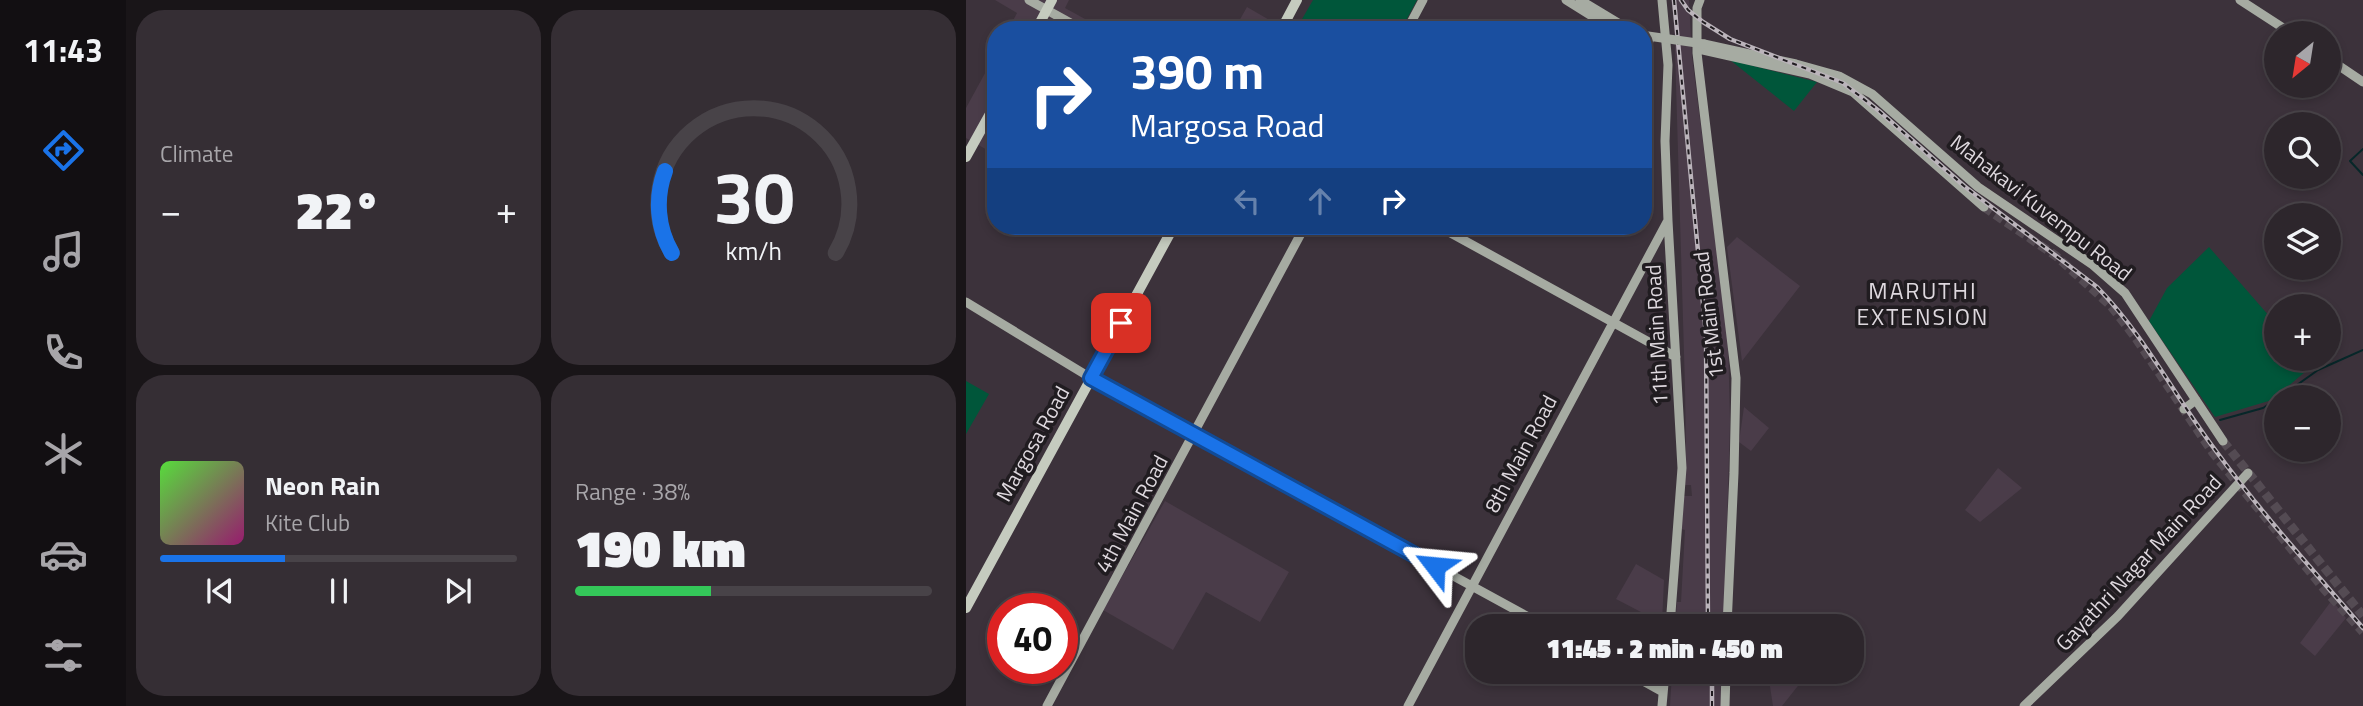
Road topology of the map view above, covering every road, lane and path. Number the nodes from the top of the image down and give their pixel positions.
1 (1029, 0) edge
2 (1297, 0) edge
3 (1423, 0) edge
4 (1566, 0) edge
5 (1580, 0) edge
6 (1662, 0) edge
7 (1700, 0) edge
8 (2240, 0) edge
9 (1049, 5) edge
10 (1041, 21) edge
11 (1071, 21) edge
12 (1286, 21) edge
13 (1412, 21) edge
14 (1600, 21) edge
15 (1615, 21) edge
16 (2272, 21) edge
17 (1652, 39) edge
18 (1704, 47) junction
19 (2342, 67) edge
20 (2363, 82) edge
21 (987, 119) edge
22 (966, 157) edge
23 (1984, 207) tunnel mouth
24 (1668, 221) junction
25 (1169, 235) edge
26 (1300, 235) edge
27 (1454, 235) edge
28 (966, 302) edge
29 (1612, 322) junction
30 (1676, 357) junction
31 (1091, 378) junction
32 (2196, 400) junction
33 (2184, 409) dead end
34 (1194, 434) junction
35 (2223, 442) tunnel mouth
36 (2248, 473) dead end
37 (1471, 586) junction
38 (966, 608) edge
39 (1523, 614) edge
40 (1671, 614) edge
41 (1728, 614) edge
42 (1649, 684) edge
43 (1664, 684) edge
44 (1726, 684) edge
45 (1663, 692) junction
46 (1047, 706) edge
47 (1408, 706) edge
48 (1662, 706) edge
49 (1725, 706) edge
50 (2024, 706) edge

1 - 9 main road
2 - 12 main road
3 - 13 main road
4 - 14 main road
5 - 15 main road
6 - 24 main road, 11th Main Road
7 - 41 main road, 1st Main Road
8 - 16 main road
9 - 10 main road
9 - 11 main road
17 - 18 main road, bridge
18 - 23 main road, Mahakavi Kuvempu Road
18 - 32 main road, Mahakavi Kuvempu Road
19 - 20 main road
21 - 22 main road
24 - 29 main road, 8th Main Road
24 - 30 main road, 11th Main Road
25 - 31 main road, Margosa Road
26 - 34 main road, 4th Main Road
27 - 29 main road
28 - 31 main road
29 - 30 main road
29 - 37 main road, 8th Main Road
30 - 40 main road, 11th Main Road
31 - 34 main road
31 - 38 main road, Margosa Road
32 - 33 main road
32 - 35 main road, Mahakavi Kuvempu Road
34 - 37 main road
34 - 46 main road, 4th Main Road
36 - 50 main road, Gayathri Nagar Main Road
37 - 39 main road
37 - 47 main road, 8th Main Road
42 - 45 main road
43 - 45 main road
44 - 49 main road
45 - 48 main road

